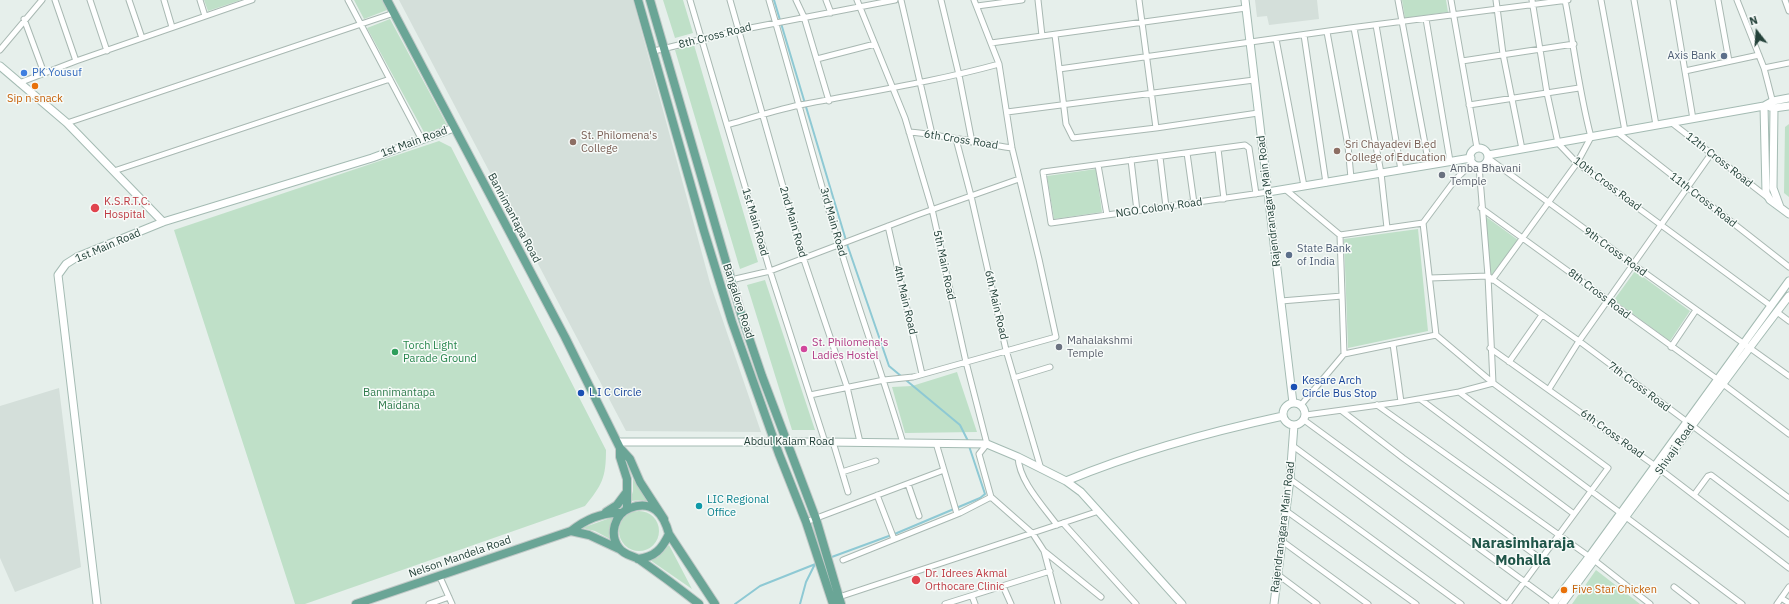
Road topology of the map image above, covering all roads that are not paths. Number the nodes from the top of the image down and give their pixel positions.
1 (42, 0) edge
2 (55, 0) edge
3 (90, 0) edge
4 (128, 0) edge
5 (164, 0) edge
6 (200, 0) edge
7 (252, 0) edge
8 (348, 0) edge
9 (386, 0) edge
10 (638, 0) edge
11 (650, 0) edge
12 (690, 0) edge
13 (730, 0) edge
14 (769, 0) edge
15 (796, 0) edge
16 (826, 0) edge
17 (858, 0) edge
18 (895, 0) edge
19 (901, 0) edge
20 (940, 0) edge
21 (974, 0) edge
22 (1022, 0) edge
23 (1038, 0) edge
24 (1139, 0) edge
25 (1398, 0) edge
26 (1450, 0) edge
27 (1496, 0) edge
28 (1565, 0) edge
29 (1568, 0) edge
30 (1601, 0) edge
31 (1634, 0) edge
32 (1673, 0) edge
33 (1718, 0) edge
34 (1737, 0) edge
35 (1785, 0) edge
36 (1532, 2) edge
37 (1245, 4) edge
38 (976, 6) junction
39 (861, 7) junction
40 (1498, 9) junction
41 (1789, 11) edge
42 (394, 13) junction
43 (831, 13) junction
44 (1453, 15) junction
45 (205, 16) junction
46 (804, 17) junction
47 (24, 19) junction
48 (1426, 19) junction
49 (776, 22) junction
50 (1142, 22) junction
51 (1402, 22) junction
52 (361, 25) junction
53 (1376, 25) junction
54 (172, 27) junction
55 (1354, 28) junction
56 (740, 30) junction
57 (1327, 32) junction
58 (1054, 35) junction
59 (1304, 35) junction
60 (1042, 36) junction
61 (142, 38) junction
62 (702, 39) junction
63 (1276, 39) junction
64 (1250, 43) junction
65 (875, 44) junction
66 (991, 44) junction
67 (1574, 44) junction
68 (664, 49) junction
69 (1539, 49) junction
70 (0, 50) edge
71 (107, 51) junction
72 (654, 51) junction
73 (1503, 54) junction
74 (1759, 54) junction
75 (1147, 57) junction
76 (817, 59) junction
77 (1462, 60) junction
78 (76, 61) junction
79 (1729, 61) junction
80 (1789, 63) edge
81 (999, 64) junction
82 (0, 66) edge
83 (1764, 68) junction
84 (1059, 69) junction
85 (1685, 71) junction
86 (44, 73) junction
87 (959, 75) junction
88 (390, 79) junction
89 (1254, 80) junction
90 (919, 82) junction
91 (19, 83) junction
92 (1579, 88) junction
93 (892, 89) junction
94 (1151, 93) junction
95 (1547, 93) junction
96 (1789, 98) edge
97 (1513, 99) junction
98 (829, 101) junction
99 (1469, 104) junction
100 (800, 105) junction
101 (1063, 105) junction
102 (1773, 105) junction
103 (1764, 106) junction
104 (1789, 106) edge
105 (1007, 112) junction
106 (763, 114) junction
107 (1258, 114) junction
108 (1693, 119) junction
109 (1672, 122) junction
110 (67, 123) junction
111 (727, 125) junction
112 (1656, 125) junction
113 (454, 128) junction
114 (1156, 128) junction
115 (1625, 131) junction
116 (909, 132) junction
117 (1617, 132) junction
118 (932, 134) junction
119 (1591, 137) junction
120 (956, 139) junction
121 (422, 140) junction
122 (972, 142) junction
123 (1558, 143) junction
124 (1012, 148) junction
125 (1477, 148) junction
126 (1218, 149) junction
127 (1522, 149) junction
128 (1187, 153) junction
129 (1711, 154) junction
130 (1160, 157) junction
131 (1488, 157) junction
132 (1131, 160) junction
133 (1450, 161) junction
134 (1474, 162) junction
135 (1577, 163) junction
136 (1098, 165) junction
137 (1429, 165) junction
138 (1401, 170) junction
139 (114, 171) junction
140 (1381, 173) junction
141 (1351, 178) junction
142 (1019, 179) junction
143 (1326, 182) junction
144 (1304, 186) junction
145 (1686, 188) junction
146 (1285, 189) junction
147 (1268, 192) junction
148 (1256, 194) junction
149 (971, 196) junction
150 (1767, 197) junction
151 (1224, 199) junction
152 (1194, 203) junction
153 (1548, 204) junction
154 (1166, 207) junction
155 (1780, 207) junction
156 (1481, 208) junction
157 (932, 209) junction
158 (1136, 211) junction
159 (1789, 214) edge
160 (1107, 215) junction
161 (163, 222) junction
162 (1423, 223) junction
163 (1662, 225) junction
164 (888, 226) junction
165 (1387, 228) junction
166 (1340, 235) junction
167 (1522, 237) junction
168 (839, 244) junction
169 (803, 257) junction
170 (1634, 266) junction
171 (1789, 267) edge
172 (770, 271) junction
173 (1488, 276) junction
174 (1430, 278) junction
175 (731, 280) junction
176 (1492, 280) junction
177 (1789, 281) edge
178 (1342, 296) junction
179 (1789, 296) edge
180 (1281, 301) junction
181 (1608, 302) junction
182 (1771, 306) junction
183 (1696, 310) junction
184 (1777, 312) junction
185 (1542, 315) junction
186 (1789, 321) edge
187 (1436, 335) junction
188 (1578, 341) junction
189 (1744, 342) junction
190 (1393, 344) junction
191 (1671, 347) junction
192 (1490, 348) junction
193 (1750, 348) junction
194 (1006, 350) junction
195 (1344, 354) junction
196 (966, 362) junction
197 (1509, 362) junction
198 (1050, 367) dead end
199 (922, 374) junction
200 (1789, 376) edge
201 (1014, 378) junction
202 (884, 380) junction
203 (1720, 382) junction
204 (1493, 383) junction
205 (847, 387) junction
206 (1549, 389) junction
207 (1458, 392) junction
208 (810, 395) junction
209 (1420, 399) junction
210 (1401, 402) junction
211 (1293, 403) junction
212 (1301, 405) junction
213 (1377, 405) junction
214 (1342, 411) junction
215 (1283, 416) junction
216 (1305, 417) junction
217 (1688, 424) junction
218 (1294, 425) junction
219 (1789, 434) edge
220 (775, 442) junction
221 (787, 442) junction
222 (829, 442) junction
223 (860, 442) junction
224 (903, 443) junction
225 (936, 443) junction
226 (987, 444) junction
227 (619, 445) junction
228 (1293, 446) junction
229 (1018, 457) junction
230 (876, 461) dead end
231 (1658, 467) junction
232 (1041, 469) junction
233 (944, 470) junction
234 (842, 472) junction
235 (1290, 479) junction
236 (1066, 481) junction
237 (908, 484) junction
238 (628, 488) junction
239 (1591, 490) junction
240 (848, 492) dead end
241 (877, 495) junction
242 (1694, 495) junction
243 (991, 497) junction
244 (1789, 498) edge
245 (1285, 510) junction
246 (624, 511) junction
247 (1099, 511) junction
248 (604, 514) junction
249 (957, 514) junction
250 (1574, 514) junction
251 (1624, 514) junction
252 (919, 516) dead end
253 (664, 519) junction
254 (816, 519) junction
255 (806, 522) junction
256 (1063, 523) junction
257 (1057, 525) junction
258 (571, 531) junction
259 (669, 534) junction
260 (1033, 534) junction
261 (1789, 534) edge
262 (1559, 535) junction
263 (894, 539) junction
264 (1282, 541) junction
265 (619, 549) junction
266 (1044, 551) junction
267 (638, 559) junction
268 (1541, 559) junction
269 (1592, 559) junction
270 (843, 560) dead end
271 (1789, 568) edge
272 (1050, 571) junction
273 (827, 572) junction
274 (1277, 574) junction
275 (439, 575) junction
276 (1525, 581) junction
277 (1003, 586) junction
278 (1674, 587) dead end
279 (1789, 587) edge
280 (972, 596) junction
281 (449, 597) junction
282 (1101, 597) dead end
283 (1782, 598) junction
284 (840, 601) edge
285 (1789, 603) edge
286 (97, 604) edge
287 (356, 604) edge
288 (428, 604) edge
289 (452, 604) edge
290 (700, 604) edge
291 (715, 604) edge
292 (833, 604) edge
293 (945, 604) edge
294 (975, 604) edge
295 (1011, 604) edge
296 (1058, 604) edge
297 (1136, 604) edge
298 (1182, 604) edge
299 (1274, 604) edge
300 (1317, 604) edge
301 (1368, 604) edge
302 (1416, 604) edge
303 (1461, 604) edge
304 (1507, 604) edge
305 (1554, 604) edge
306 (1562, 604) edge
307 (1650, 604) edge
308 (1696, 604) edge
309 (1742, 604) edge
310 (1777, 604) edge

1 - 47 street
2 - 78 street
3 - 71 street
4 - 61 street
5 - 54 street
6 - 45 street
7 - 45 street
8 - 52 street
9 - 42 main road, Bannimantapa Road
10 - 72 main road, Bangalore Road
11 - 68 main road, Bangalore Road
12 - 62 street, 1st Main Road
13 - 56 street, 2nd Main Road
14 - 49 street, 3rd Main Road
15 - 46 street
16 - 43 street
17 - 39 street
18 - 39 street
19 - 90 street
20 - 87 street
21 - 38 street
22 - 38 street
23 - 60 street
24 - 50 street
25 - 51 street
26 - 44 street
27 - 40 street
28 - 29 street
28 - 36 street
28 - 67 street
30 - 115 street
31 - 112 street
32 - 85 street
33 - 79 street
34 - 74 street
35 - 41 street
36 - 40 street
36 - 69 street
37 - 50 street
37 - 64 street, Rajendranagara Main Road
38 - 66 street
39 - 43 street
39 - 65 street
40 - 44 street
40 - 73 street
42 - 52 street
42 - 113 main road, Bannimantapa Road
43 - 46 street
44 - 48 street
44 - 77 street
45 - 54 street
46 - 49 street, 8th Cross Road
46 - 76 street
47 - 70 street
47 - 86 street
48 - 51 street
48 - 133 street
49 - 56 street, 8th Cross Road
49 - 100 street, 3rd Main Road
50 - 58 street
50 - 75 street
51 - 53 street
51 - 137 street
52 - 88 street
52 - 110 street
53 - 55 street
53 - 138 street
54 - 61 street
55 - 57 street
55 - 140 street
56 - 62 street, 8th Cross Road
56 - 106 street, 2nd Main Road
57 - 59 street
57 - 141 street
58 - 60 street
58 - 84 street
59 - 63 street
59 - 143 street
60 - 66 street
61 - 71 street
62 - 68 street, 8th Cross Road
62 - 111 street, 1st Main Road
63 - 64 street
63 - 144 street
64 - 75 street
64 - 89 street, Rajendranagara Main Road
65 - 76 street
65 - 93 street
66 - 81 street
67 - 69 street
67 - 92 street
68 - 72 street, 8th Cross Road
68 - 175 main road, Bangalore Road
69 - 73 street
69 - 95 street
71 - 78 street
72 - 220 main road, Bangalore Road
73 - 77 street
73 - 97 street
74 - 79 street
74 - 83 street
75 - 84 street
75 - 94 street
76 - 98 street
77 - 99 street
78 - 86 street
79 - 85 street
80 - 83 street
81 - 87 street
81 - 105 street
82 - 91 street
83 - 102 street
84 - 101 street
85 - 108 street
86 - 91 street
87 - 90 street
87 - 122 street
88 - 121 street
88 - 139 street
89 - 94 street
89 - 107 street, Rajendranagara Main Road
90 - 93 street
90 - 118 street
91 - 110 street
92 - 95 street
92 - 119 street
93 - 98 street
93 - 116 street, 5th Main Road
94 - 101 street
94 - 114 street
95 - 97 street
95 - 123 street
96 - 102 street
97 - 99 street
97 - 127 street
98 - 100 street
99 - 125 street
100 - 106 street
100 - 168 street, 3rd Main Road
101 - 105 street
101 - 114 street
102 - 103 street
102 - 104 street
102 - 155 street
103 - 108 street
103 - 150 street, 12th Cross Road
105 - 124 street
106 - 111 street
106 - 169 street, 2nd Main Road
107 - 114 street
107 - 147 street, Rajendranagara Main Road
108 - 109 street
109 - 112 street
109 - 129 street, 12th Cross Road
110 - 139 street
111 - 172 street, 1st Main Road
112 - 115 street
113 - 121 street, 1st Main Road
113 - 227 main road, Bannimantapa Road
115 - 117 street
116 - 118 street, 6th Cross Road
116 - 157 street, 5th Main Road
117 - 119 street
117 - 145 street, 11th Cross Road
118 - 120 street, 6th Cross Road
119 - 123 street
119 - 135 street
120 - 122 street, 6th Cross Road
120 - 149 street, 6th Main Road
121 - 161 street, 1st Main Road
122 - 124 street, 6th Cross Road
123 - 127 street
123 - 135 street, 10th Cross Road
124 - 142 street
125 - 131 street
125 - 134 street
126 - 128 street
126 - 148 street
126 - 151 street
127 - 131 street
128 - 130 street
128 - 152 street
129 - 145 street
129 - 150 street, 12th Cross Road
130 - 132 street
130 - 154 street
131 - 134 street
131 - 153 street, 9th Cross Road
132 - 136 street
132 - 158 street
133 - 134 street
133 - 137 street
134 - 156 street
134 - 162 street
135 - 153 street
135 - 163 street, 10th Cross Road
136 - 160 street
136 - 160 street, NGO Colony Road
137 - 138 street
138 - 140 street
139 - 161 street
140 - 141 street
140 - 165 street
141 - 143 street
142 - 149 street
142 - 194 street
143 - 144 street
144 - 146 street
145 - 163 street
145 - 171 street, 11th Cross Road
146 - 147 street
146 - 166 street
147 - 148 street, NGO Colony Road
147 - 180 street, Rajendranagara Main Road
148 - 151 street, NGO Colony Road
149 - 157 street
149 - 194 street, 6th Main Road
150 - 155 street, 12th Cross Road
151 - 152 street, NGO Colony Road
152 - 154 street, NGO Colony Road
153 - 167 street
153 - 170 street, 9th Cross Road
154 - 158 street, NGO Colony Road
155 - 159 street, 12th Cross Road
156 - 167 street, 8th Cross Road
156 - 173 street
157 - 164 street
157 - 196 street, 5th Main Road
158 - 160 street, NGO Colony Road
161 - 286 street, 1st Main Road
162 - 165 street
162 - 174 street
163 - 170 street
163 - 182 street, 10th Cross Road
164 - 168 street
164 - 199 street, 4th Main Road
165 - 166 street
166 - 178 street
167 - 176 street
167 - 181 street, 8th Cross Road
168 - 169 street
168 - 202 street, 3rd Main Road
169 - 172 street
169 - 205 street, 2nd Main Road
170 - 181 street
170 - 183 street, 9th Cross Road
172 - 175 street
172 - 208 street, 1st Main Road
173 - 174 street
173 - 176 street, 7th Cross Road
173 - 192 street
174 - 187 street
175 - 221 main road, Bangalore Road
176 - 185 street, 7th Cross Road
177 - 182 street
178 - 180 street
178 - 195 street
179 - 184 street, Shivaji Road
180 - 211 street, Rajendranagara Main Road
181 - 188 street
181 - 191 street, 8th Cross Road
182 - 189 street
183 - 189 street, 9th Cross Road
183 - 191 street
184 - 186 street
184 - 193 street, Shivaji Road
185 - 188 street, 7th Cross Road
185 - 197 street
187 - 190 street
187 - 204 street
188 - 206 street
188 - 217 street, 7th Cross Road
189 - 193 street, 9th Cross Road
189 - 203 street
190 - 195 street
190 - 210 street
191 - 203 street, 8th Cross Road
192 - 197 street, 6th Cross Road
192 - 204 street
193 - 200 street
193 - 203 street, Shivaji Road
194 - 196 street
194 - 201 street, 6th Main Road
195 - 212 street
196 - 199 street
196 - 226 street, 5th Main Road
197 - 206 street, 6th Cross Road
198 - 201 street
199 - 202 street
201 - 232 street, 6th Main Road
202 - 205 street
202 - 224 street, 3rd Main Road
203 - 217 street, Shivaji Road
203 - 219 street, 8th Cross Road
204 - 207 street
204 - 239 street
205 - 208 street
205 - 223 street, 2nd Main Road
206 - 231 street, 6th Cross Road
207 - 209 street
207 - 239 street
208 - 222 street, 1st Main Road
209 - 210 street
209 - 250 street
210 - 213 street
211 - 212 street
211 - 215 street
212 - 216 street
213 - 214 street
213 - 262 street
214 - 216 street
214 - 268 street
215 - 218 street
215 - 236 street
216 - 218 street
216 - 276 street
217 - 231 street, Shivaji Road
217 - 244 street, 7th Cross Road
218 - 228 street, Rajendranagara Main Road
220 - 221 street, Abdul Kalam Road
220 - 227 street, Abdul Kalam Road
220 - 255 main road, Bangalore Road
221 - 222 street, Abdul Kalam Road
221 - 254 main road, Bangalore Road
222 - 223 street, Abdul Kalam Road
222 - 234 street, 1st Main Road
223 - 224 street, Abdul Kalam Road
224 - 225 street, Abdul Kalam Road
225 - 226 street, Abdul Kalam Road
225 - 233 street
226 - 229 street
226 - 243 street
227 - 238 main road
227 - 253 main road
228 - 235 street, Rajendranagara Main Road
228 - 304 street
229 - 232 street
229 - 257 street
230 - 234 street
231 - 242 street, 6th Cross Road
231 - 251 street, Shivaji Road
232 - 236 street
233 - 237 street
233 - 249 street
234 - 240 street, 1st Main Road
235 - 245 street, Rajendranagara Main Road
235 - 303 street
236 - 247 street
237 - 241 street
237 - 252 street
238 - 246 main road
238 - 248 main road
239 - 250 street
239 - 251 street
241 - 254 street
241 - 263 street
242 - 261 street
242 - 271 street, 6th Cross Road
243 - 249 street
243 - 260 street
245 - 264 street, Rajendranagara Main Road
245 - 302 street
246 - 248 main road, Nelson Mandela Road
246 - 253 main road
246 - 265 main road
247 - 256 street
247 - 298 street
248 - 258 main road, Nelson Mandela Road
249 - 263 street
250 - 262 street
251 - 269 street, Shivaji Road
251 - 309 street
253 - 259 main road
254 - 255 street
254 - 273 main road, Bangalore Road
255 - 273 main road, Bangalore Road
256 - 257 street
256 - 297 street
257 - 260 street
258 - 265 main road
258 - 275 main road, Nelson Mandela Road
259 - 267 main road
259 - 291 main road
260 - 266 street
260 - 284 street
262 - 268 street
262 - 269 street
263 - 270 street
264 - 274 street, Rajendranagara Main Road
264 - 301 street
265 - 267 main road
266 - 272 street
266 - 282 street
267 - 290 main road
268 - 276 street
269 - 305 street
269 - 306 street, Shivaji Road
269 - 307 street
272 - 277 street
272 - 296 street
273 - 284 main road, Bangalore Road
273 - 292 main road, Bangalore Road
274 - 299 street, Rajendranagara Main Road
274 - 300 street
275 - 281 street
275 - 287 main road, Nelson Mandela Road
276 - 304 street
276 - 305 street
277 - 280 street
277 - 295 street
278 - 308 street
279 - 283 street
280 - 293 street
280 - 294 street
281 - 288 street
281 - 289 street
283 - 285 street
283 - 310 street

